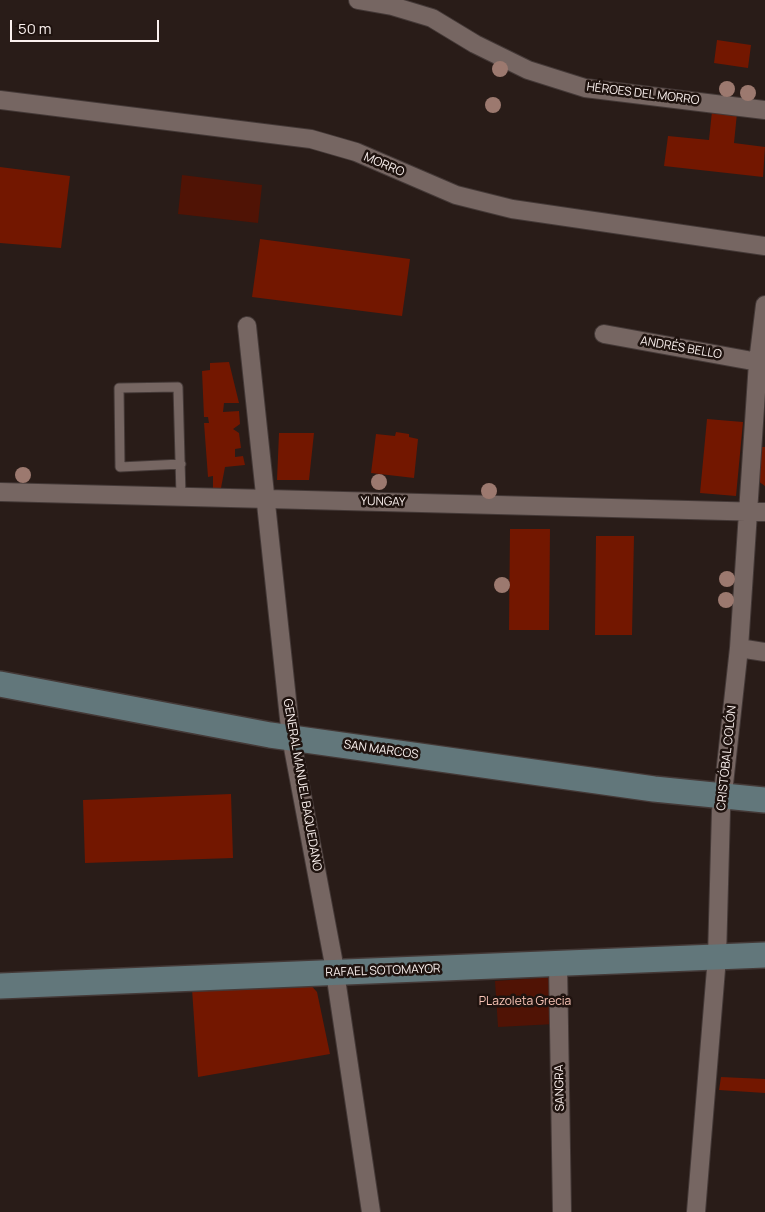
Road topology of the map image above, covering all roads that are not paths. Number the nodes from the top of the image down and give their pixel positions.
1 (358, 0) edge
2 (0, 100) edge
3 (765, 110) edge
4 (765, 246) edge
5 (765, 305) edge
6 (247, 326) dead end
7 (604, 334) dead end
8 (758, 362) junction
9 (181, 464) junction
10 (0, 492) edge
11 (181, 496) junction
12 (267, 499) junction
13 (757, 511) edge
14 (739, 648) junction
15 (765, 652) edge
16 (0, 684) edge
17 (291, 737) junction
18 (722, 795) junction
19 (765, 800) edge
20 (765, 955) edge
21 (717, 957) junction
22 (558, 964) junction
23 (335, 973) junction
24 (0, 986) edge
25 (371, 1212) edge
26 (562, 1212) edge
27 (696, 1212) edge

1 - 3 street, HÉROES DEL MORRO
2 - 4 street, MORRO
5 - 8 street, CRISTÓBAL COLÓN
6 - 12 street, GENERAL MANUEL BAQUEDANO
7 - 8 street, ANDRÉS BELLO
8 - 13 street, CRISTÓBAL COLÓN
9 - 9 lane
9 - 11 lane
10 - 11 street, YUNGAY
11 - 12 street, YUNGAY
12 - 13 street, YUNGAY
12 - 17 street, GENERAL MANUEL BAQUEDANO
13 - 14 street, CRISTÓBAL COLÓN
14 - 15 street
14 - 18 street, CRISTÓBAL COLÓN
16 - 17 main road, SAN MARCOS
17 - 18 main road, SAN MARCOS
17 - 23 street, GENERAL MANUEL BAQUEDANO
18 - 19 main road, SAN MARCOS
18 - 21 street, CRISTÓBAL COLÓN
20 - 21 main road, RAFAEL SOTOMAYOR
21 - 22 main road, RAFAEL SOTOMAYOR
21 - 27 street, CRISTÓBAL COLÓN
22 - 23 main road, RAFAEL SOTOMAYOR
22 - 26 street, SANGRA
23 - 24 main road, RAFAEL SOTOMAYOR
23 - 25 street, GENERAL MANUEL BAQUEDANO

